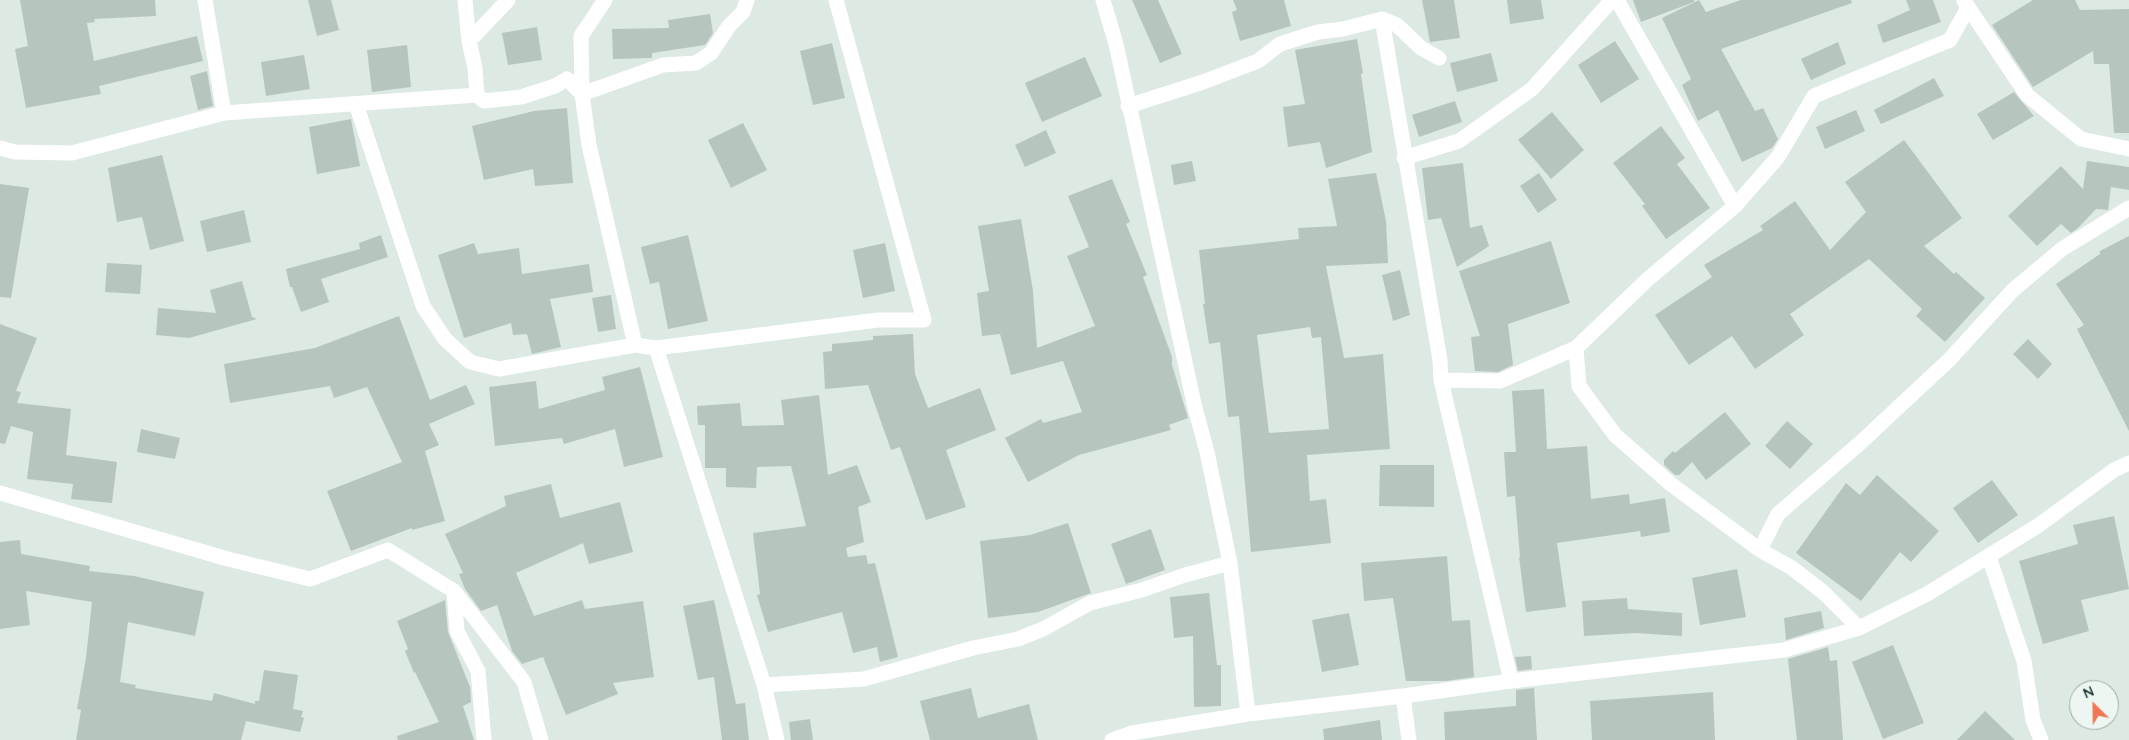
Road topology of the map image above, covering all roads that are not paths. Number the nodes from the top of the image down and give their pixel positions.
1 (204, 0) edge
2 (465, 0) edge
3 (508, 0) edge
4 (605, 0) edge
5 (747, 0) edge
6 (836, 0) edge
7 (1103, 0) edge
8 (1612, 0) edge
9 (1618, 0) edge
10 (1965, 4) edge
11 (1382, 19) junction
12 (469, 41) junction
13 (1439, 58) dead end
14 (582, 94) junction
15 (477, 95) junction
16 (356, 104) junction
17 (1128, 106) junction
18 (224, 114) junction
19 (0, 148) edge
20 (2129, 150) edge
21 (1404, 158) junction
22 (1735, 206) junction
23 (2129, 208) edge
24 (635, 346) junction
25 (656, 348) junction
26 (1576, 348) junction
27 (1441, 380) junction
28 (2129, 463) edge
29 (0, 493) edge
30 (1760, 550) junction
31 (1989, 557) junction
32 (1230, 563) junction
33 (454, 592) junction
34 (1859, 628) junction
35 (1511, 681) junction
36 (764, 685) junction
37 (1403, 696) junction
38 (1248, 714) junction
39 (484, 740) edge
40 (541, 740) edge
41 (778, 740) edge
42 (1112, 740) edge
43 (1409, 740) edge
44 (2041, 740) edge

1 - 18 street
2 - 12 street
3 - 12 street
4 - 14 street
5 - 14 street
6 - 25 street
7 - 17 street
8 - 21 street
9 - 22 street
10 - 20 street
10 - 22 street
11 - 13 street
11 - 17 street
11 - 21 street
12 - 15 street
14 - 15 street
14 - 24 street
15 - 16 street
16 - 18 street
16 - 24 street
17 - 32 street
18 - 19 street
21 - 27 street
22 - 26 street
23 - 30 street
24 - 25 street
25 - 36 street
26 - 27 street
26 - 30 street
27 - 35 street
28 - 31 street
29 - 33 street
30 - 34 street
31 - 34 street
31 - 44 street
32 - 36 street
32 - 38 street
33 - 39 street
33 - 40 street
34 - 35 street
35 - 37 street
36 - 41 street
37 - 38 street
37 - 43 street
38 - 42 street

